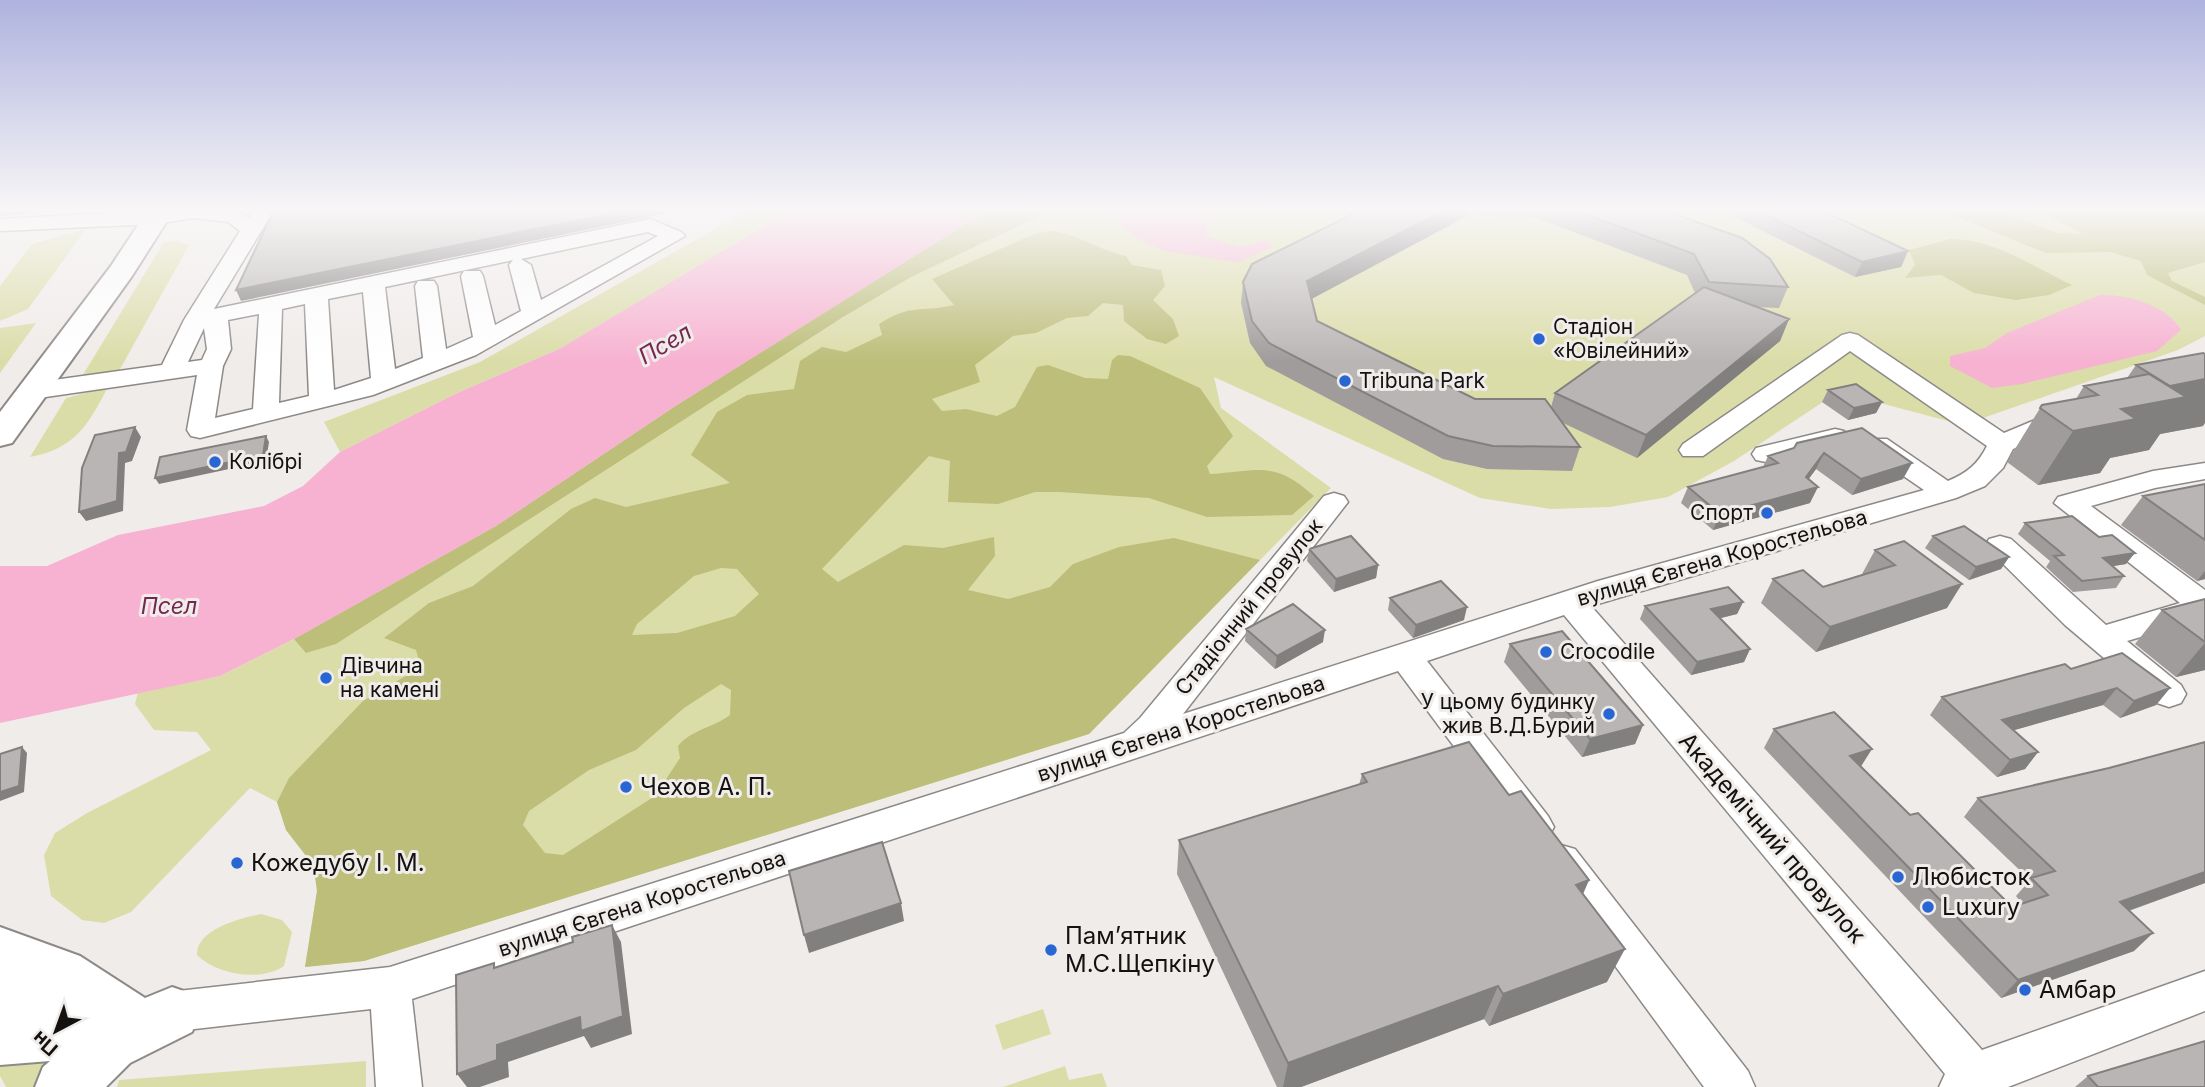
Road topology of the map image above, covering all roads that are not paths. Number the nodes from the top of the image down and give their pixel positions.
1 (128, 261) edge
2 (231, 261) edge
3 (514, 261) edge
4 (539, 261) edge
5 (562, 261) edge
6 (609, 261) edge
7 (628, 261) edge
8 (520, 265) junction
9 (613, 269) junction
10 (472, 276) junction
11 (426, 286) junction
12 (373, 290) junction
13 (574, 290) junction
14 (316, 295) junction
15 (271, 304) junction
16 (533, 313) junction
17 (196, 320) junction
18 (486, 340) junction
19 (436, 362) junction
20 (211, 366) junction
21 (172, 369) junction
22 (384, 382) junction
23 (32, 391) junction
24 (323, 400) junction
25 (2082, 407) edge
26 (266, 414) junction
27 (0, 436) edge
28 (2002, 444) junction
29 (1693, 450) dead end
30 (1766, 454) edge
31 (2205, 471) edge
32 (1946, 492) junction
33 (1335, 502) dead end
34 (2000, 546) dead end
35 (1570, 602) junction
36 (2205, 606) edge
37 (2100, 638) junction
38 (1405, 656) junction
39 (2169, 694) edge
40 (1136, 743) junction
41 (0, 951) edge
42 (390, 987) junction
43 (2205, 991) edge
44 (0, 995) edge
45 (149, 1014) junction
46 (0, 1038) edge
47 (1973, 1083) edge
48 (64, 1087) edge
49 (399, 1087) edge
50 (1732, 1087) edge

1 - 23 main road
2 - 17 street
3 - 12 street
4 - 8 street
5 - 13 street
6 - 9 street
7 - 9 street
8 - 10 street
8 - 16 street
9 - 13 street
10 - 11 street
10 - 18 street
11 - 12 street
11 - 19 street
12 - 14 street
12 - 22 street
13 - 16 street
14 - 15 street
14 - 24 street
15 - 17 street
15 - 26 street
16 - 18 street
17 - 20 street
17 - 21 street
18 - 19 street
19 - 22 street
20 - 21 street
20 - 26 street
21 - 23 street
22 - 24 street
23 - 27 main road
24 - 26 street
25 - 28 street
28 - 29 street
28 - 32 street, вулиця Євгена Коростельова
30 - 32 street
31 - 36 street
32 - 35 street, вулиця Євгена Коростельова
33 - 40 street, Стадіонний провулок
34 - 37 street
35 - 38 street, вулиця Євгена Коростельова
35 - 47 street, Академічний провулок
36 - 37 street
37 - 39 street
38 - 40 street, вулиця Євгена Коростельова
38 - 50 street
40 - 42 street, вулиця Євгена Коростельова
41 - 45 main road
42 - 45 street, вулиця Євгена Коростельова
42 - 49 street
43 - 47 street
44 - 45 main road
45 - 46 main road
45 - 48 main road

